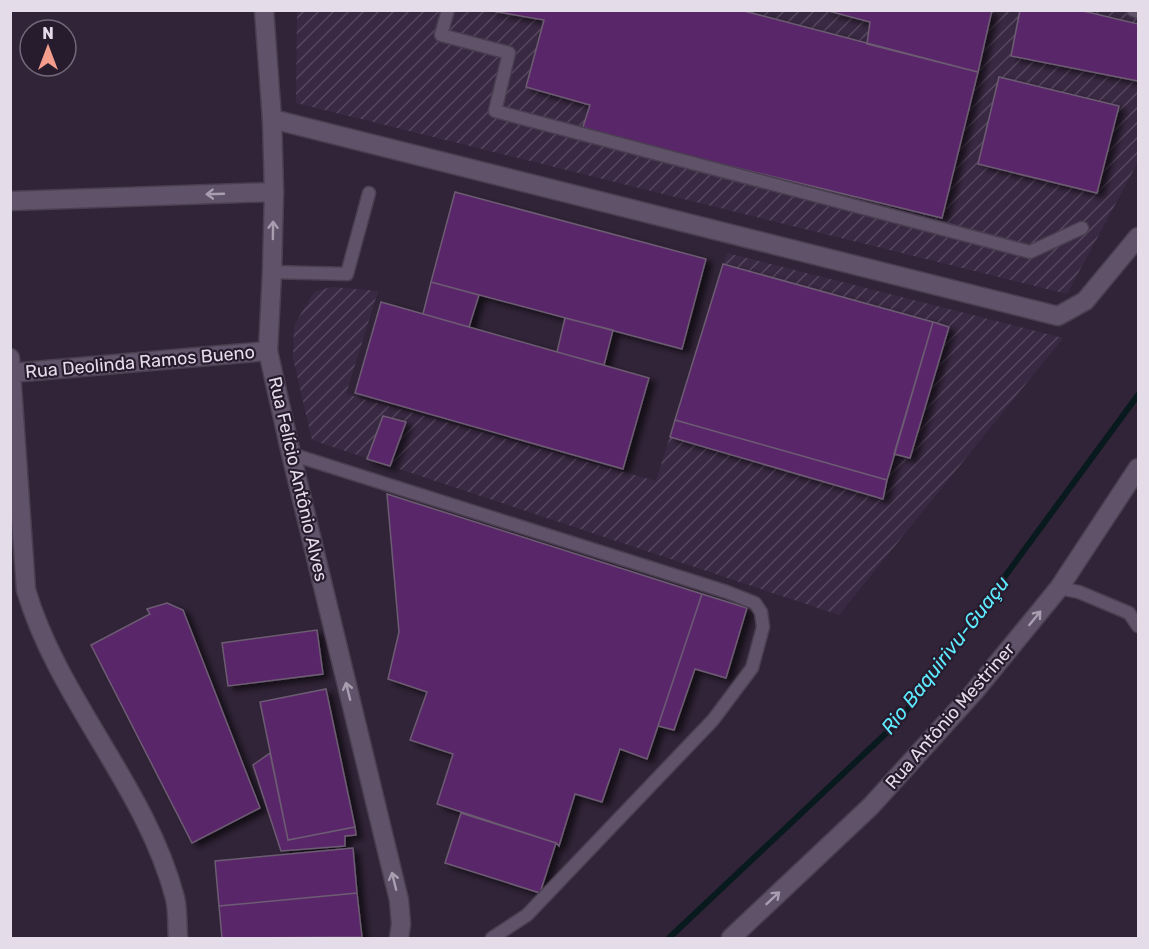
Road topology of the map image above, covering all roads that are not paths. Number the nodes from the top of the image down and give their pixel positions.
1 (448, 10) edge
2 (1133, 10) edge
3 (1138, 12) edge
4 (266, 13) edge
5 (272, 119) junction
6 (274, 192) junction
7 (369, 193) dead end
8 (10, 201) edge
9 (1082, 228) dead end
10 (1138, 237) edge
11 (272, 273) junction
12 (268, 351) junction
13 (11, 366) edge
14 (291, 454) junction
15 (1138, 468) edge
16 (1059, 588) junction
17 (1138, 626) edge
18 (178, 939) edge
19 (399, 939) edge
20 (492, 939) edge
21 (731, 939) edge

1 - 9 lane
2 - 3 lane
4 - 5 street, Rua Felício Antônio Alves
5 - 6 street, Rua Felício Antônio Alves
5 - 10 street
6 -> 8 street
11 -> 6 street, Rua Felício Antônio Alves
7 - 11 lane
11 - 12 street, Rua Felício Antônio Alves
12 - 13 street, Rua Deolinda Ramos Bueno
12 - 14 street, Rua Felício Antônio Alves
13 - 18 street
19 -> 14 street, Rua Felício Antônio Alves
14 - 20 lane
15 - 16 street, Rua Antônio Mestriner
16 - 17 lane
21 -> 16 street, Rua Antônio Mestriner

